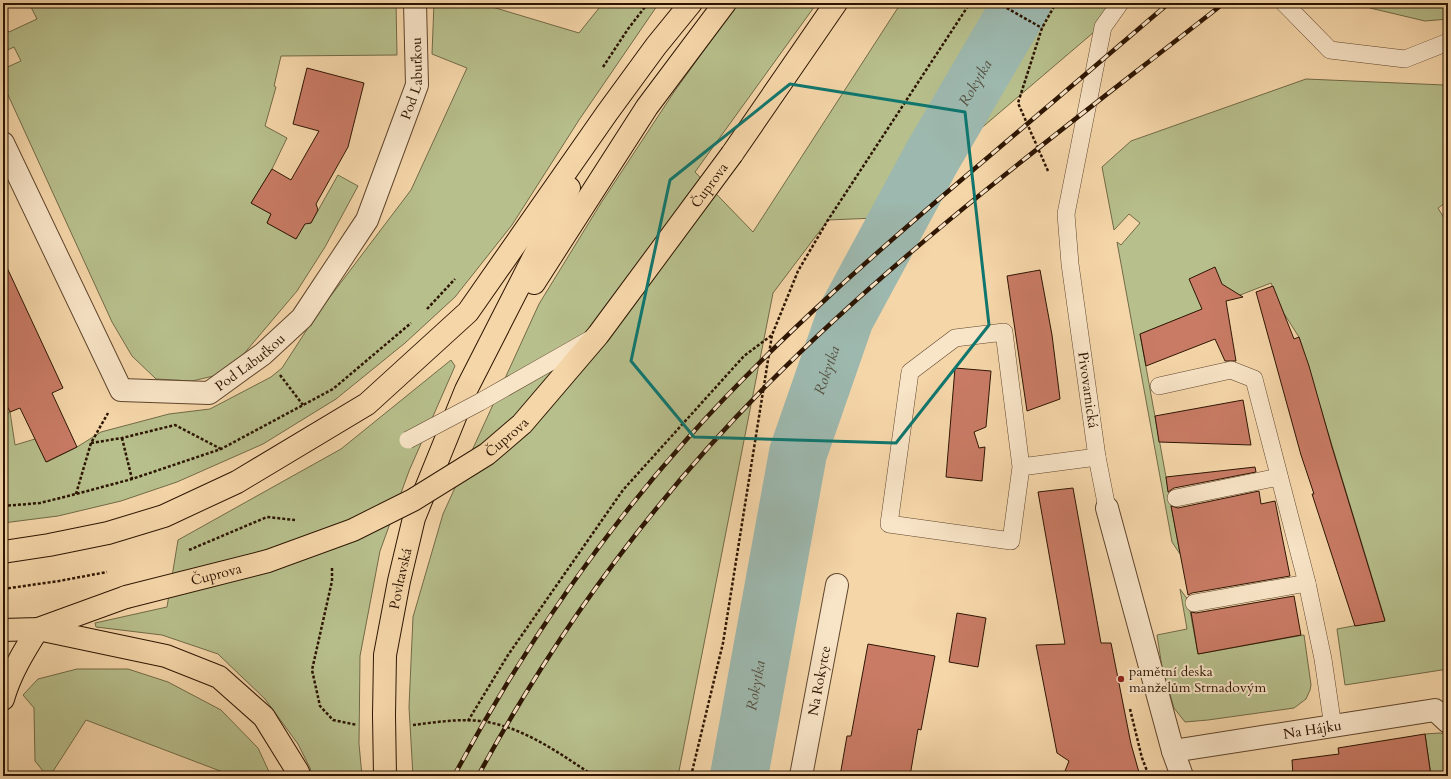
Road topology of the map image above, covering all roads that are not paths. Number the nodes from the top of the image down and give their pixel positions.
1 (415, 3) edge
2 (690, 3) edge
3 (725, 3) edge
4 (836, 3) edge
5 (1120, 3) edge
6 (1284, 3) edge
7 (1448, 42) edge
8 (607, 114) junction
9 (3, 143) edge
10 (598, 335) junction
11 (1159, 386) dead end
12 (466, 390) junction
13 (408, 440) dead end
14 (1097, 457) junction
15 (1021, 467) junction
16 (1279, 477) junction
17 (1176, 498) dead end
18 (1107, 508) joint
19 (3, 552) edge
20 (1307, 583) junction
21 (837, 585) dead end
22 (1194, 603) dead end
23 (38, 629) junction
24 (3, 630) edge
25 (3, 700) edge
26 (1448, 722) edge
27 (1333, 727) junction
28 (1173, 751) junction
29 (299, 776) edge
30 (385, 776) edge
31 (801, 776) edge
32 (1182, 776) edge

1 - 9 street, Pod Labuťkou
2 - 8 main road
3 - 12 main road
4 - 10 main road, Čuprova, bridge
5 - 14 lane, Pivovarnická
6 - 7 lane
8 - 12 main road
8 - 19 main road
10 - 13 lane, bridge
10 - 23 main road, Čuprova, bridge
11 - 16 lane
12 - 30 main road, Povltavská
14 - 15 lane
14 - 18 lane, Pivovarnická
15 - 15 lane
16 - 17 lane
16 - 20 lane
18 - 28 street, Pivovarnická
20 - 22 lane
20 - 27 lane
21 - 31 street, Na Rokytce
23 - 24 main road, Čuprova
23 - 25 main road
23 - 29 main road
26 - 27 street, Na Hájku
27 - 28 street, Na Hájku
28 - 32 street, Pivovarnická

